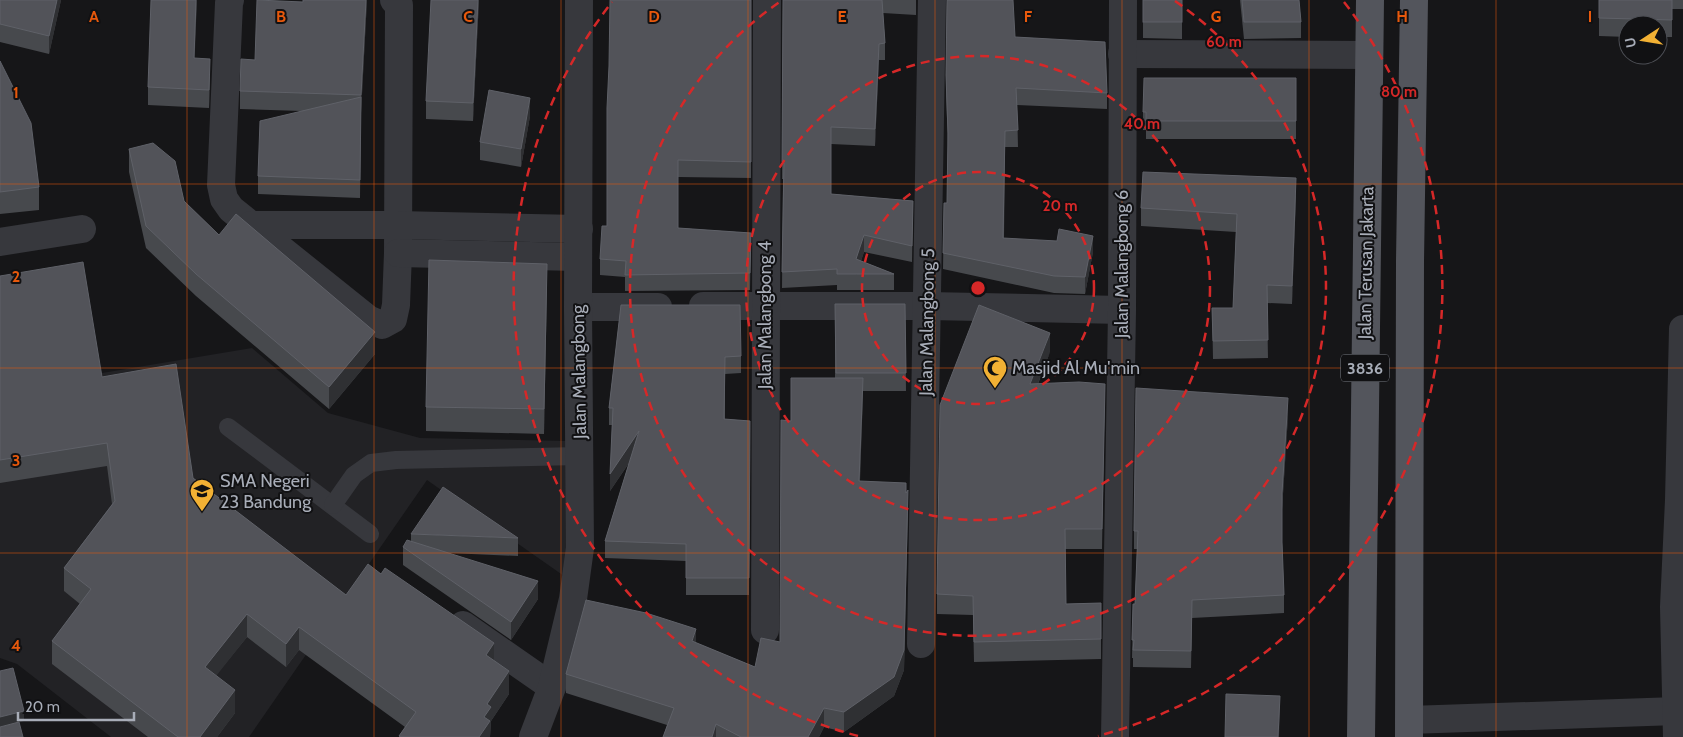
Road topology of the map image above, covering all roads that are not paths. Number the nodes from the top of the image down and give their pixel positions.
1 (230, 0) edge
2 (394, 0) edge
3 (579, 0) edge
4 (767, 0) edge
5 (932, 0) edge
6 (1123, 0) edge
7 (1370, 0) edge
8 (1414, 0) edge
9 (1122, 54) junction
10 (1368, 55) junction
11 (251, 225) junction
12 (398, 225) junction
13 (82, 229) dead end
14 (579, 229) junction
15 (0, 242) edge
16 (398, 253) junction
17 (578, 257) junction
18 (1366, 259) junction
19 (1410, 261) junction
20 (765, 306) junction
21 (928, 306) junction
22 (578, 307) junction
23 (1122, 310) junction
24 (1683, 329) edge
25 (228, 428) dead end
26 (580, 456) junction
27 (1681, 498) edge
28 (333, 506) junction
29 (370, 534) dead end
30 (1678, 606) edge
31 (441, 610) edge
32 (765, 630) dead end
33 (921, 644) dead end
34 (552, 687) junction
35 (1679, 727) edge
36 (1409, 729) edge
37 (533, 737) edge
38 (1115, 737) edge
39 (1361, 737) edge

1 - 11 street
2 - 12 street
3 - 14 street, Jalan Malangbong
4 - 20 street, Jalan Malangbong 4
5 - 21 street, Jalan Malangbong 5
6 - 9 street, Jalan Malangbong 6
7 - 10 main road, Jalan Terusan Jakarta / 3836
8 - 19 main road, 3836
9 - 10 street
9 - 23 street, Jalan Malangbong 6
10 - 18 main road, Jalan Terusan Jakarta / 3836
11 - 12 street
11 - 16 street
12 - 14 street
12 - 16 street
13 - 15 street
14 - 17 street, Jalan Malangbong
16 - 17 street
17 - 22 street, Jalan Malangbong
18 - 19 main road
18 - 39 main road, Jalan Terusan Jakarta / 3836
19 - 36 main road, 3836
20 - 21 street
20 - 22 street
20 - 32 street, Jalan Malangbong 4
21 - 23 street
21 - 33 street, Jalan Malangbong 5
22 - 26 street, Jalan Malangbong
23 - 38 street, Jalan Malangbong 6
24 - 27 street
25 - 28 lane
26 - 28 lane
26 - 34 street, Jalan Malangbong
27 - 30 street
28 - 29 lane
30 - 35 street
31 - 34 street
34 - 37 street, Jalan Malangbong
35 - 36 street

